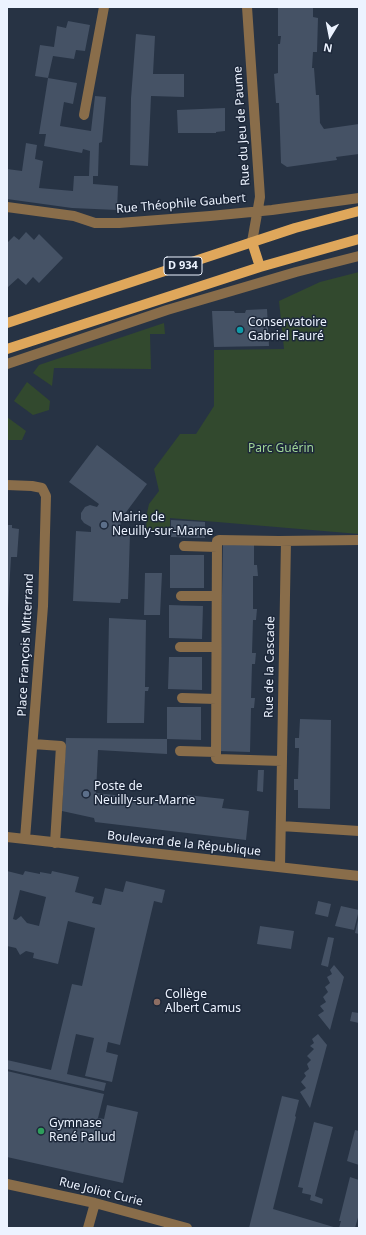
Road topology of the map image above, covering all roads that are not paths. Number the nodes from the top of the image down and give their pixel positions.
1 (104, 7) edge
2 (247, 7) edge
3 (84, 115) dead end
4 (359, 198) edge
5 (7, 207) edge
6 (257, 211) junction
7 (359, 211) edge
8 (359, 239) edge
9 (252, 242) junction
10 (359, 256) edge
11 (260, 267) junction
12 (164, 297) junction
13 (167, 310) junction
14 (7, 324) edge
15 (7, 350) edge
16 (17, 361) junction
17 (7, 364) edge
18 (7, 485) edge
19 (359, 540) edge
20 (286, 541) junction
21 (184, 546) dead end
22 (217, 547) junction
23 (181, 596) dead end
24 (216, 596) junction
25 (180, 647) dead end
26 (216, 647) junction
27 (182, 698) dead end
28 (216, 699) junction
29 (33, 744) junction
30 (180, 751) dead end
31 (216, 752) junction
32 (282, 761) junction
33 (281, 826) junction
34 (359, 831) edge
35 (7, 837) edge
36 (25, 839) junction
37 (55, 843) junction
38 (280, 867) junction
39 (359, 876) edge
40 (7, 1184) edge
41 (95, 1202) junction
42 (88, 1228) edge
43 (187, 1228) edge

1 - 3 street
2 - 6 street, Rue du Jeu de Paume
4 - 6 street, Rue Théophile Gaubert
5 - 6 street, Rue Théophile Gaubert
6 - 9 street, Rue du Jeu de Paume
7 - 9 main road, D 934
8 - 11 main road, D 934
9 - 11 main road
9 - 14 main road, D 934
10 - 13 street
11 - 12 main road, D 934
12 - 13 street
12 - 15 main road, D 934
13 - 16 street
15 - 16 street
16 - 17 street
18 - 29 street, Place François Mitterrand
19 - 20 street
20 - 22 street
20 - 32 street, Rue de la Cascade
21 - 22 street
22 - 24 street
23 - 24 street
24 - 26 street
25 - 26 street
26 - 28 street
27 - 28 street
28 - 31 street
29 - 36 street, Place François Mitterrand
29 - 37 street
30 - 31 street
31 - 32 street
32 - 33 street, Rue de la Cascade
33 - 34 street
33 - 38 street, Rue de la Cascade
35 - 36 street, Boulevard de la République
36 - 37 street, Boulevard de la République
37 - 38 street, Boulevard de la République
38 - 39 street, Boulevard de la République
40 - 41 street, Rue Joliot Curie
41 - 42 street
41 - 43 street, Rue Joliot Curie

